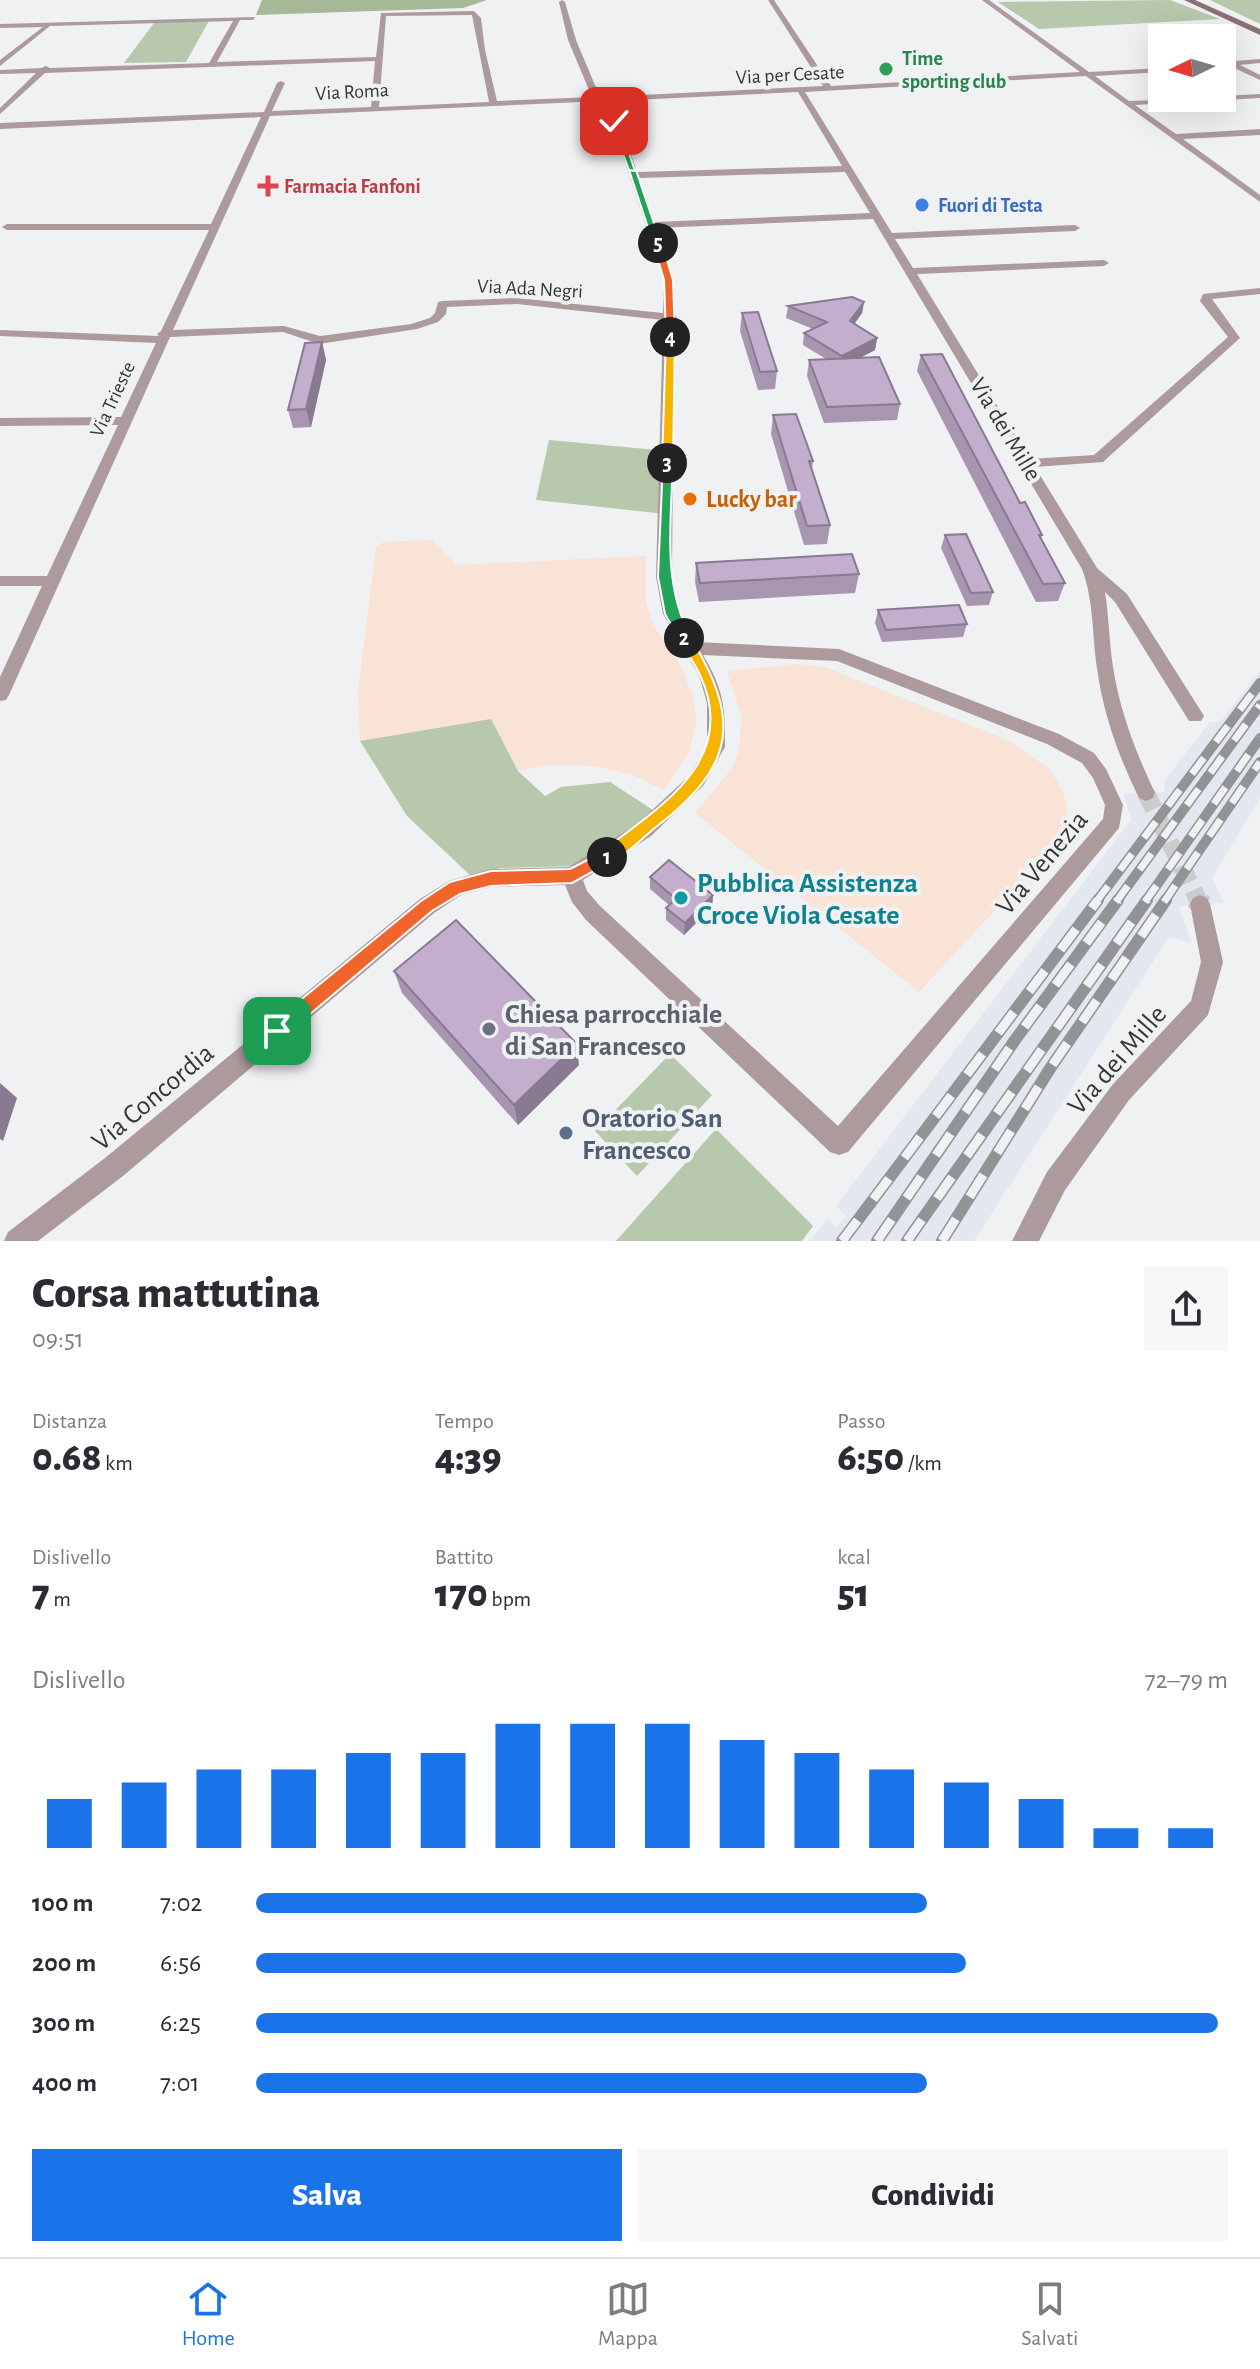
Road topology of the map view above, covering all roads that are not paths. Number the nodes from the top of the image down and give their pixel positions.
1 (771, 0) edge
2 (985, 0) edge
3 (1188, 0) edge
4 (562, 2) dead end
5 (253, 18) dead end
6 (237, 19) junction
7 (0, 26) edge
8 (47, 27) junction
9 (1260, 32) edge
10 (381, 59) junction
11 (1260, 61) edge
12 (1236, 63) edge
13 (0, 64) edge
14 (212, 64) junction
15 (1236, 65) edge
16 (46, 68) junction
17 (1148, 71) edge
18 (0, 72) edge
19 (1094, 76) junction
20 (1260, 78) edge
21 (281, 83) dead end
22 (829, 89) junction
23 (800, 90) junction
24 (706, 94) joint
25 (1260, 96) edge
26 (602, 99) junction
27 (493, 103) junction
28 (1128, 103) junction
29 (375, 108) junction
30 (0, 112) edge
31 (265, 118) junction
32 (0, 126) edge
33 (1260, 132) edge
34 (1172, 137) junction
35 (848, 169) junction
36 (634, 175) junction
37 (1260, 199) edge
38 (877, 216) junction
39 (651, 225) junction
40 (7, 227) dead end
41 (212, 227) junction
42 (1075, 228) dead end
43 (889, 236) junction
44 (1104, 263) dead end
45 (911, 271) junction
46 (1260, 291) edge
47 (671, 317) junction
48 (0, 333) edge
49 (162, 337) junction
50 (123, 421) junction
51 (0, 422) edge
52 (1027, 463) junction
53 (1090, 569) junction
54 (0, 581) edge
55 (52, 581) junction
56 (690, 648) junction
57 (0, 695) edge
58 (1195, 716) dead end
59 (1146, 793) tunnel mouth
60 (572, 876) junction
61 (1200, 904) tunnel mouth
62 (17, 1241) edge
63 (1025, 1241) edge

1 - 22 street
2 - 19 street
3 - 9 street
4 - 26 street
5 - 6 street
6 - 8 street
6 - 14 street
7 - 8 street
8 - 13 street
10 - 14 street
10 - 27 street
10 - 29 street
11 - 12 street
14 - 16 street
15 - 20 street
16 - 18 street
16 - 30 street
17 - 19 street, Via per Cesate
19 - 22 street, Via per Cesate
19 - 28 street
21 - 31 street, Via Trieste
22 - 23 street, Via per Cesate
23 - 24 street, Via per Cesate
23 - 35 street, Via dei Mille
24 - 26 street, Via Roma
25 - 28 street
26 - 27 street, Via Roma
26 - 36 street
27 - 29 street, Via Roma
28 - 34 street
29 - 31 street, Via Roma
31 - 32 street
31 - 41 street, Via Trieste
33 - 34 street
34 - 37 street
35 - 36 street
35 - 38 street, Via dei Mille
36 - 39 street
38 - 39 street
38 - 43 street, Via dei Mille
39 - 47 street
40 - 41 street
41 - 49 street, Via Trieste
42 - 43 street
43 - 45 street, Via dei Mille
44 - 45 street
45 - 52 street, Via dei Mille
46 - 52 street
47 - 49 street, Via Ada Negri
47 - 56 street
48 - 49 street
49 - 50 street, Via Trieste
50 - 51 street
50 - 55 street, Via Trieste
52 - 53 street, Via dei Mille
53 - 58 street
53 - 59 street, Via dei Mille
54 - 55 street
55 - 57 street, Via Trieste
56 - 60 street
56 - 60 street, Via Venezia
60 - 62 street, Via Concordia
61 - 63 street, Via dei Mille

